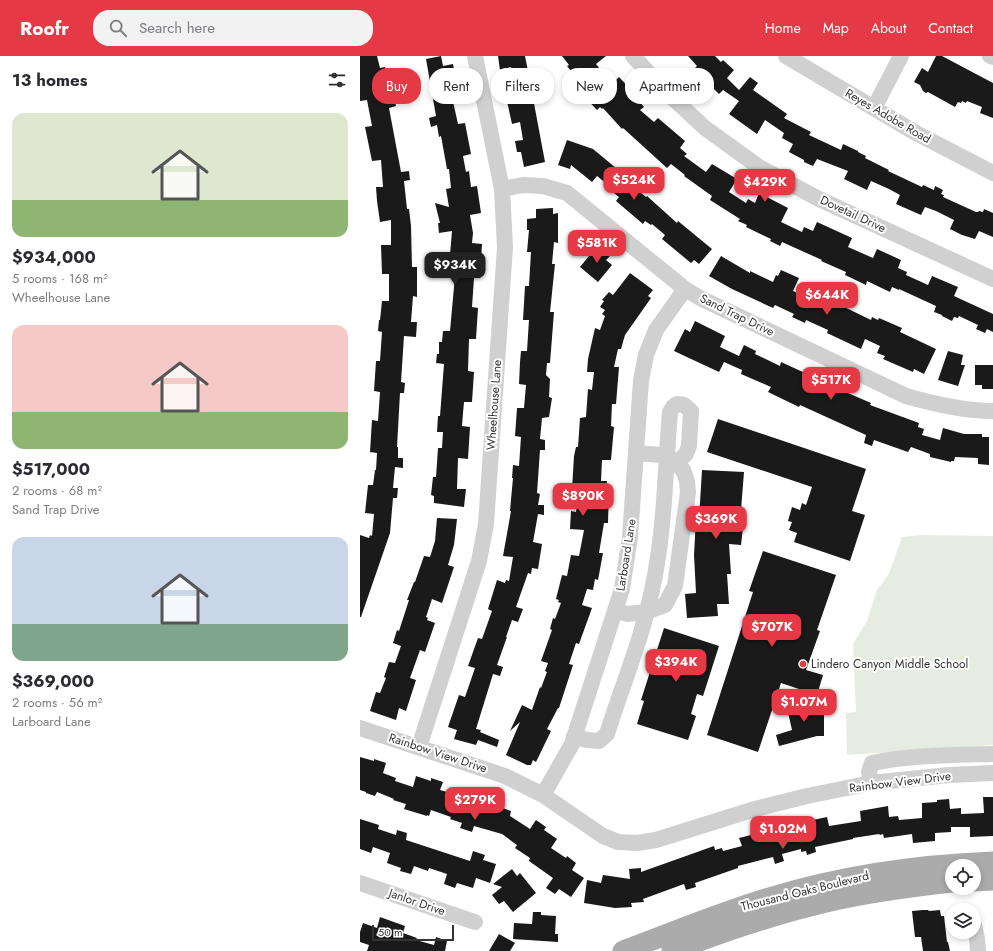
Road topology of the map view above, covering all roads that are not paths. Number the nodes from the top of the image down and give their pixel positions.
1 (475, 56) edge
2 (633, 56) edge
3 (786, 56) edge
4 (901, 56) edge
5 (990, 56) edge
6 (993, 57) edge
7 (874, 108) junction
8 (993, 173) edge
9 (502, 189) junction
10 (993, 279) edge
11 (685, 289) junction
12 (993, 411) edge
13 (636, 453) junction
14 (672, 460) junction
15 (615, 610) junction
16 (646, 612) junction
17 (360, 728) edge
18 (574, 736) junction
19 (419, 747) junction
20 (993, 754) edge
21 (993, 773) edge
22 (871, 783) junction
23 (543, 795) junction
24 (993, 862) edge
25 (993, 880) edge
26 (981, 881) edge
27 (360, 883) edge
28 (945, 883) edge
29 (475, 922) dead end
30 (977, 939) edge
31 (623, 951) edge
32 (672, 951) edge
33 (978, 951) edge

1 - 9 street, Wheelhouse Lane
2 - 10 street, Dovetail Drive
3 - 7 street, Reyes Adobe Road
4 - 7 street
5 - 6 street
7 - 8 street, Reyes Adobe Road
9 - 11 street, Sand Trap Drive
9 - 19 street, Wheelhouse Lane
11 - 12 street, Sand Trap Drive
11 - 13 street, Larboard Lane
13 - 14 street
13 - 15 street, Larboard Lane
14 - 16 street
14 - 16 street
15 - 16 street
15 - 18 street, Larboard Lane
16 - 18 street
17 - 19 street, Rainbow View Drive
18 - 23 street, Larboard Lane
19 - 23 street, Rainbow View Drive
20 - 22 street
21 - 22 street, Rainbow View Drive
22 - 23 street, Rainbow View Drive
24 - 31 main road, Thousand Oaks Boulevard
25 - 26 main road
27 - 29 street, Janlor Drive
28 - 32 main road, Thousand Oaks Boulevard
30 - 33 street

